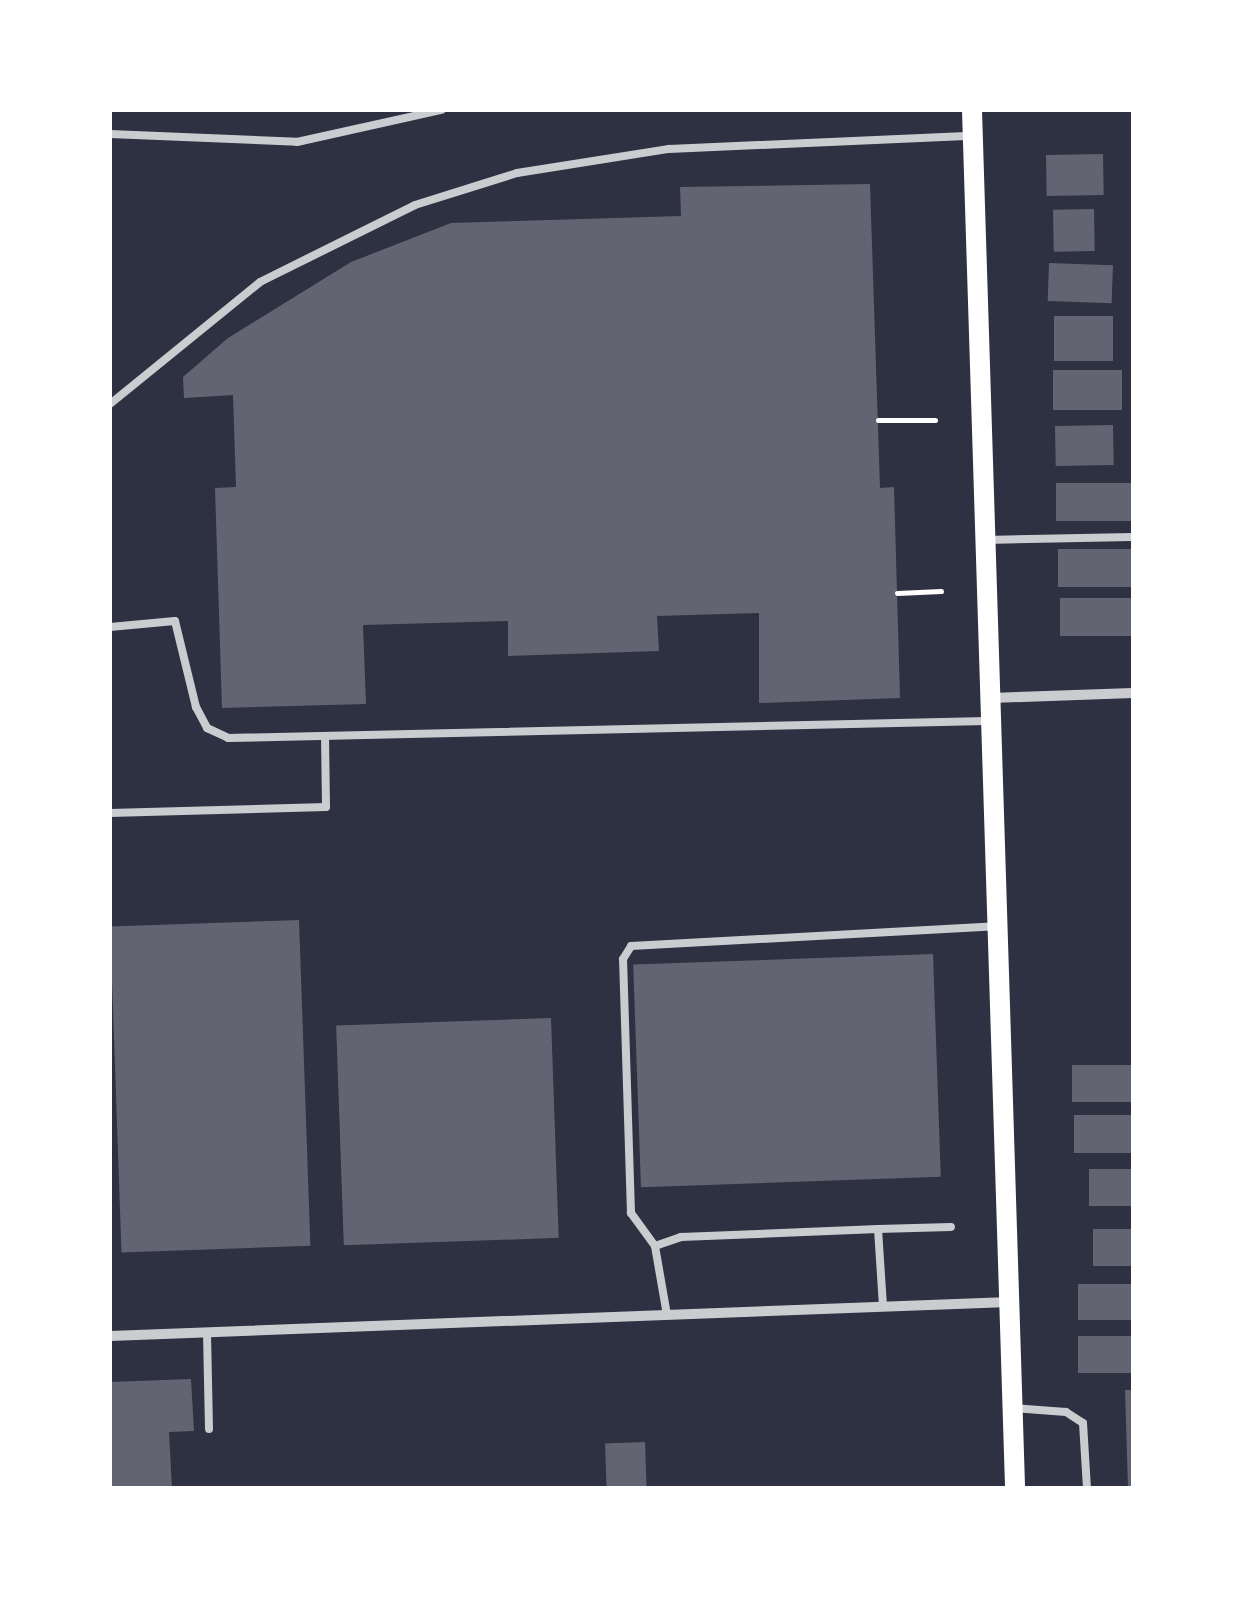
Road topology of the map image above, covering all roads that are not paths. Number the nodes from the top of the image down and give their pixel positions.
1 (441, 110) edge
2 (972, 110) edge
3 (110, 134) edge
4 (973, 136) junction
5 (110, 404) edge
6 (1133, 537) edge
7 (986, 540) junction
8 (110, 627) edge
9 (1133, 693) edge
10 (990, 698) junction
11 (991, 721) junction
12 (325, 736) junction
13 (110, 813) edge
14 (998, 926) junction
15 (951, 1227) dead end
16 (878, 1229) junction
17 (655, 1246) junction
18 (1010, 1302) junction
19 (883, 1307) junction
20 (667, 1315) junction
21 (207, 1332) junction
22 (110, 1336) edge
23 (1013, 1408) junction
24 (209, 1428) dead end
25 (1015, 1488) edge
26 (1087, 1488) edge

1 - 3 lane
2 - 4 main road
4 - 5 lane
4 - 7 main road
6 - 7 lane
7 - 10 main road
8 - 12 lane
9 - 10 street
10 - 11 main road
11 - 12 lane
11 - 14 main road
12 - 13 lane
14 - 17 lane
14 - 18 main road
15 - 16 lane
16 - 17 lane
16 - 19 lane
17 - 20 lane
18 - 19 street
18 - 23 main road
19 - 20 street
20 - 21 street
21 - 22 street
21 - 24 lane
23 - 25 main road
23 - 26 lane

